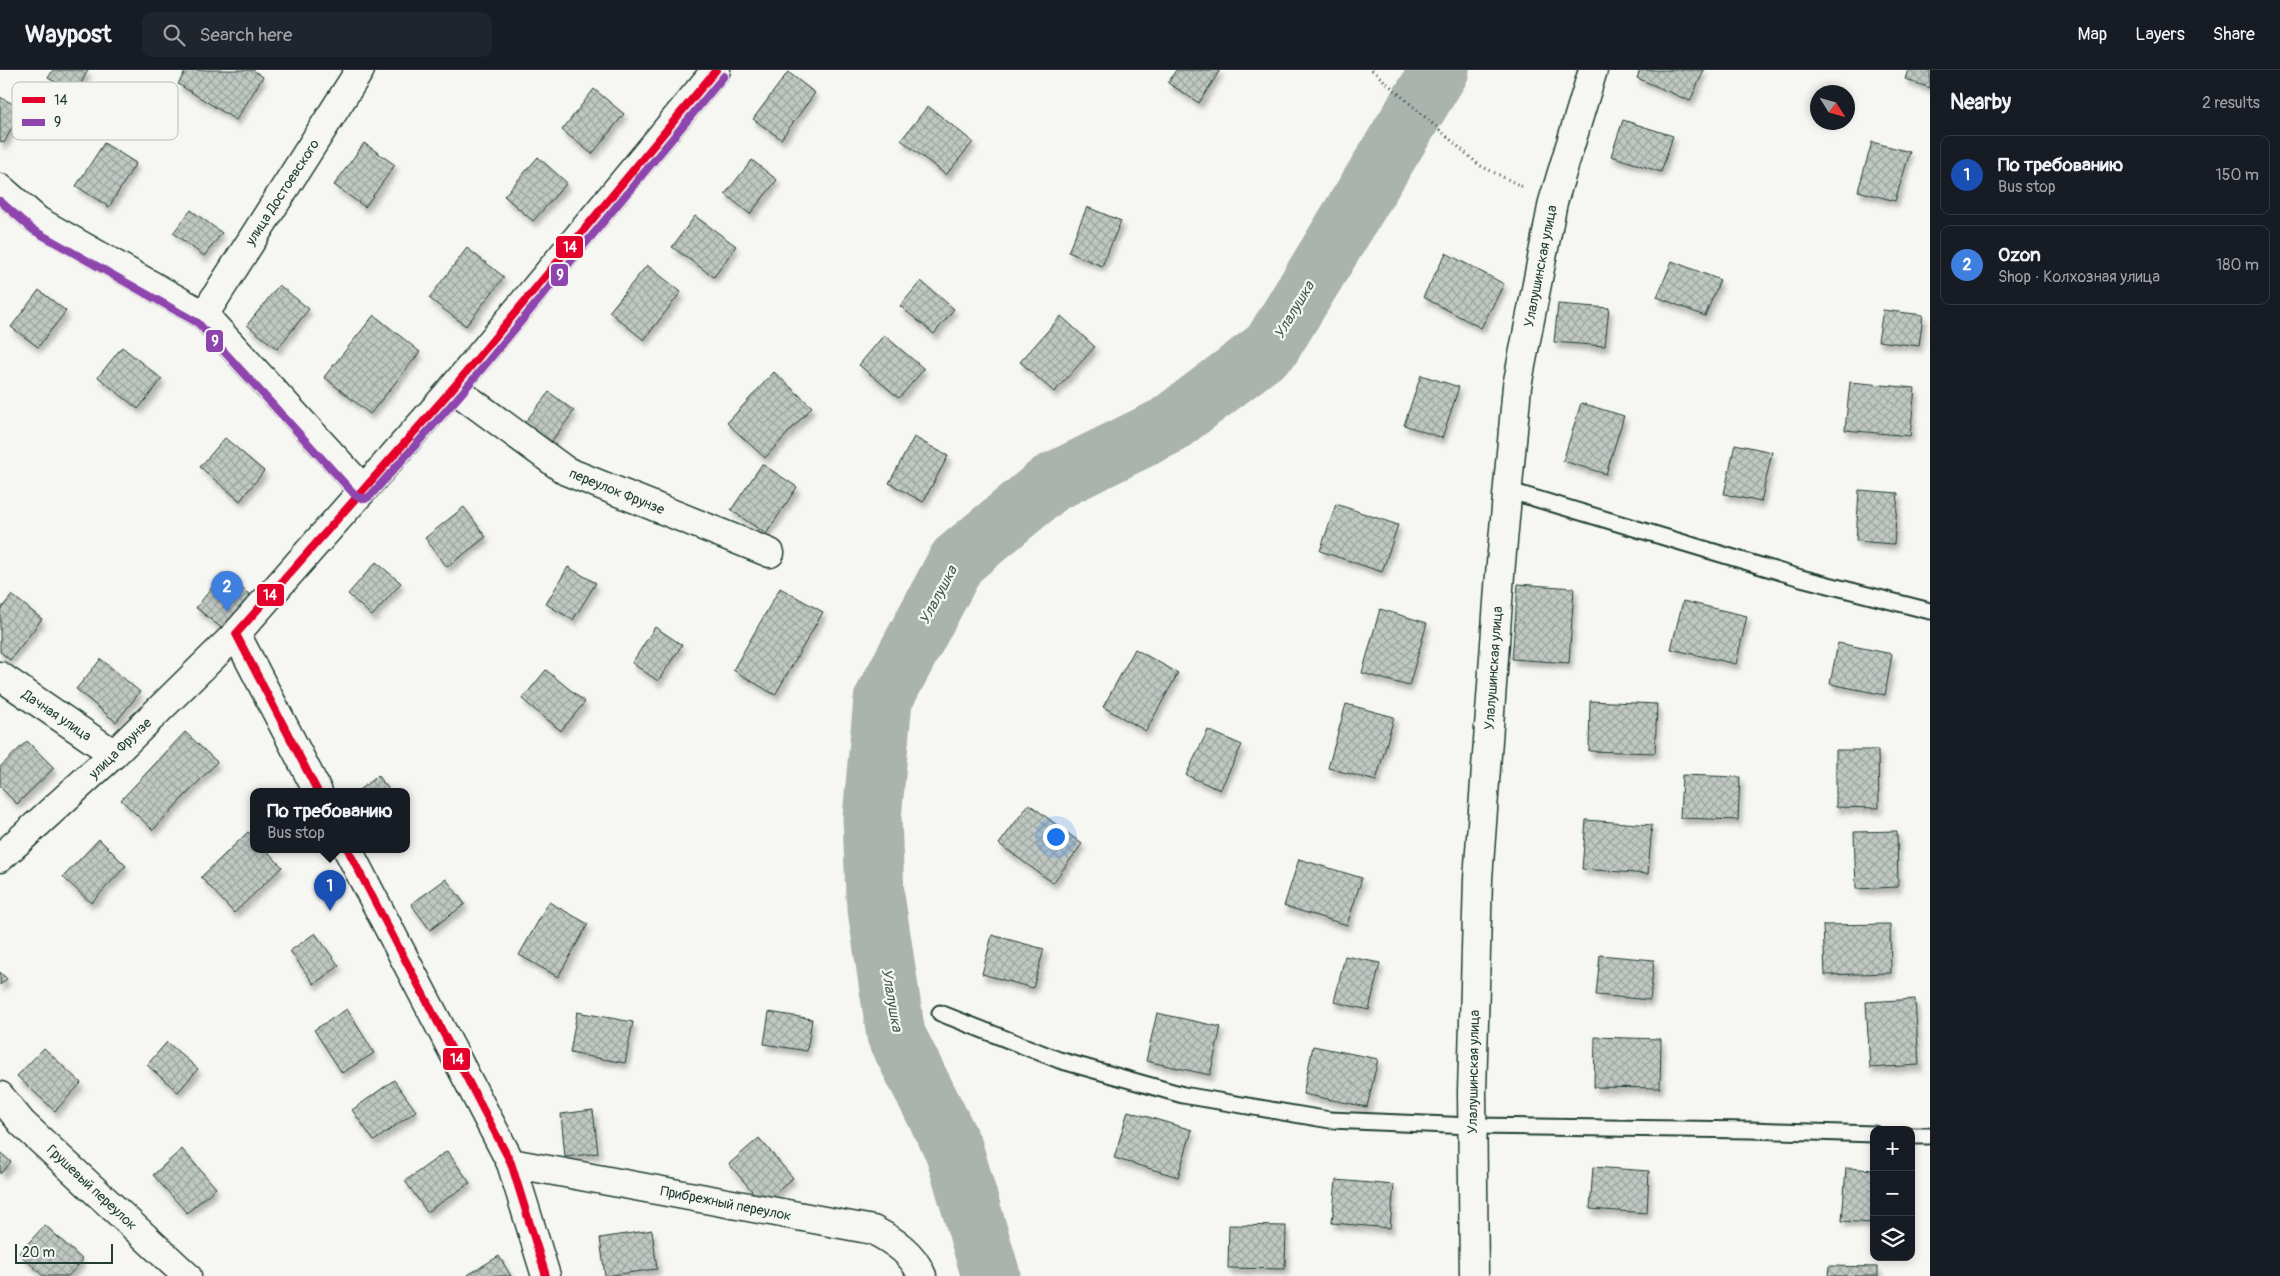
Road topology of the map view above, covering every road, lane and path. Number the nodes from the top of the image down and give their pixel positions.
1 (360, 70) edge
2 (716, 70) edge
3 (1372, 70) edge
4 (1593, 70) edge
5 (0, 188) edge
6 (1553, 202) junction
7 (204, 315) junction
8 (453, 388) junction
9 (363, 489) junction
10 (1507, 490) junction
11 (770, 553) dead end
12 (1930, 611) edge
13 (236, 634) junction
14 (0, 676) edge
15 (114, 754) junction
16 (316, 788) edge
17 (350, 853) edge
18 (0, 858) edge
19 (940, 1013) dead end
20 (0, 1096) edge
21 (1472, 1126) junction
22 (1870, 1134) edge
23 (1915, 1136) edge
24 (1930, 1136) edge
25 (510, 1163) junction
26 (186, 1276) edge
27 (546, 1276) edge
28 (922, 1276) edge
29 (1474, 1276) edge

1 - 7 street, улица Достоевского
2 - 8 street
3 - 6 path
4 - 6 street, Улалушинская улица
5 - 7 street
6 - 10 street, Улалушинская улица
7 - 9 street
8 - 9 street
8 - 11 street, переулок Фрунзе
9 - 13 street, улица Фрунзе
10 - 12 lane
10 - 21 street, Улалушинская улица
13 - 15 street, улица Фрунзе
13 - 16 street
14 - 15 street, Дачная улица
15 - 18 street, улица Фрунзе
17 - 25 street
19 - 21 lane
20 - 26 street, Грушевый переулок
21 - 22 lane
21 - 29 street, Улалушинская улица
23 - 24 lane
25 - 27 street
25 - 28 street, Прибрежный переулок

